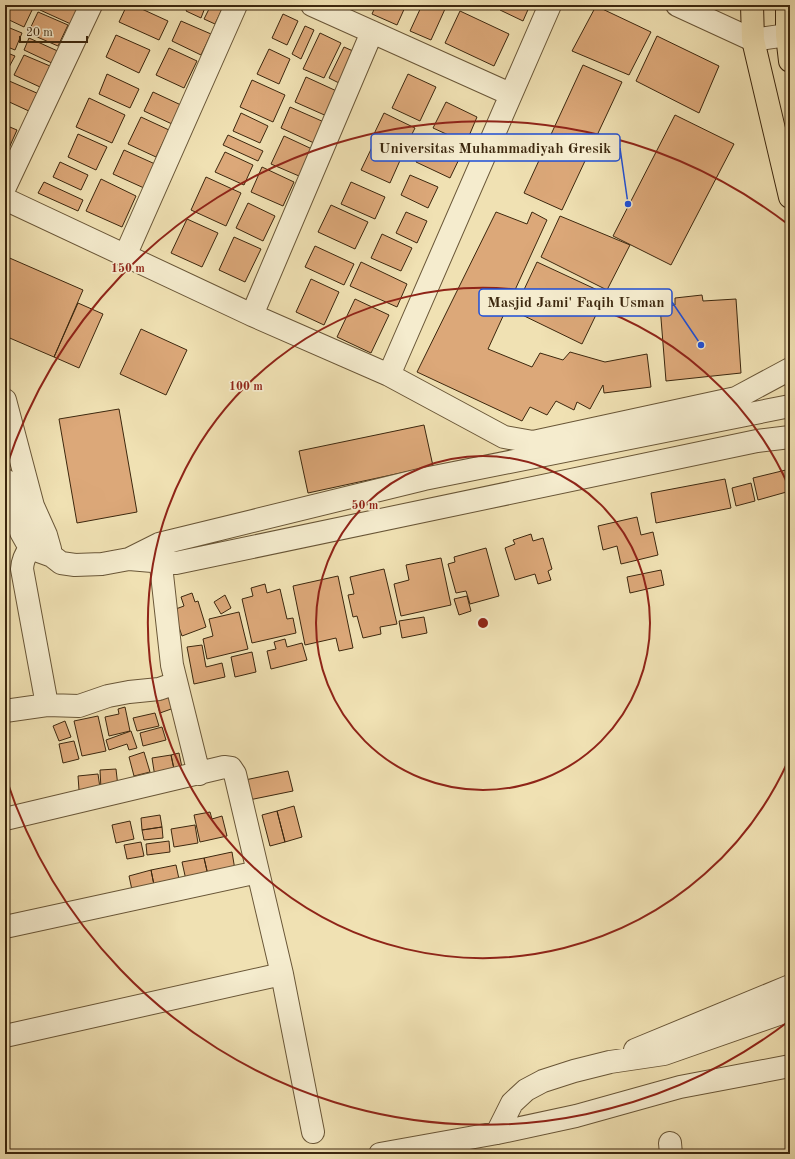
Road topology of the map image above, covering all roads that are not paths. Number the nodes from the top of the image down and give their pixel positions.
1 (91, 5) edge
2 (236, 5) edge
3 (312, 5) edge
4 (550, 5) edge
5 (677, 5) edge
6 (752, 5) edge
7 (787, 5) edge
8 (372, 32) junction
9 (787, 35) junction
10 (753, 40) junction
11 (790, 61) edge
12 (510, 94) junction
13 (5, 187) edge
14 (790, 197) edge
15 (5, 199) edge
16 (125, 256) junction
17 (252, 315) junction
18 (790, 369) edge
19 (390, 375) junction
20 (5, 400) edge
21 (790, 406) edge
22 (790, 437) edge
23 (424, 479) junction
24 (5, 480) edge
25 (428, 509) junction
26 (38, 541) junction
27 (160, 553) junction
28 (176, 683) junction
29 (47, 705) junction
30 (5, 710) edge
31 (199, 774) junction
32 (5, 819) edge
33 (258, 872) junction
34 (5, 927) edge
35 (282, 974) junction
36 (790, 986) edge
37 (790, 1010) edge
38 (5, 1036) edge
39 (610, 1062) junction
40 (790, 1066) edge
41 (313, 1132) dead end
42 (496, 1133) junction
43 (380, 1154) edge

1 - 13 street
2 - 16 street
3 - 8 street
4 - 12 street
5 - 10 street
6 - 10 main road
7 - 9 main road
8 - 12 street
8 - 17 street
9 - 10 street
9 - 11 main road
10 - 14 main road
12 - 19 street
15 - 16 street
16 - 17 street
17 - 19 street
18 - 19 street
20 - 26 street
21 - 23 street
22 - 25 street
23 - 25 street
23 - 27 street
24 - 26 street
25 - 27 street
26 - 27 street
26 - 29 street
27 - 28 street
28 - 29 street
28 - 31 street
29 - 30 street
31 - 32 street
31 - 33 street
33 - 34 street
33 - 35 street
35 - 38 street
35 - 41 street
36 - 39 street
37 - 39 street
39 - 42 street
40 - 42 street
42 - 43 street

